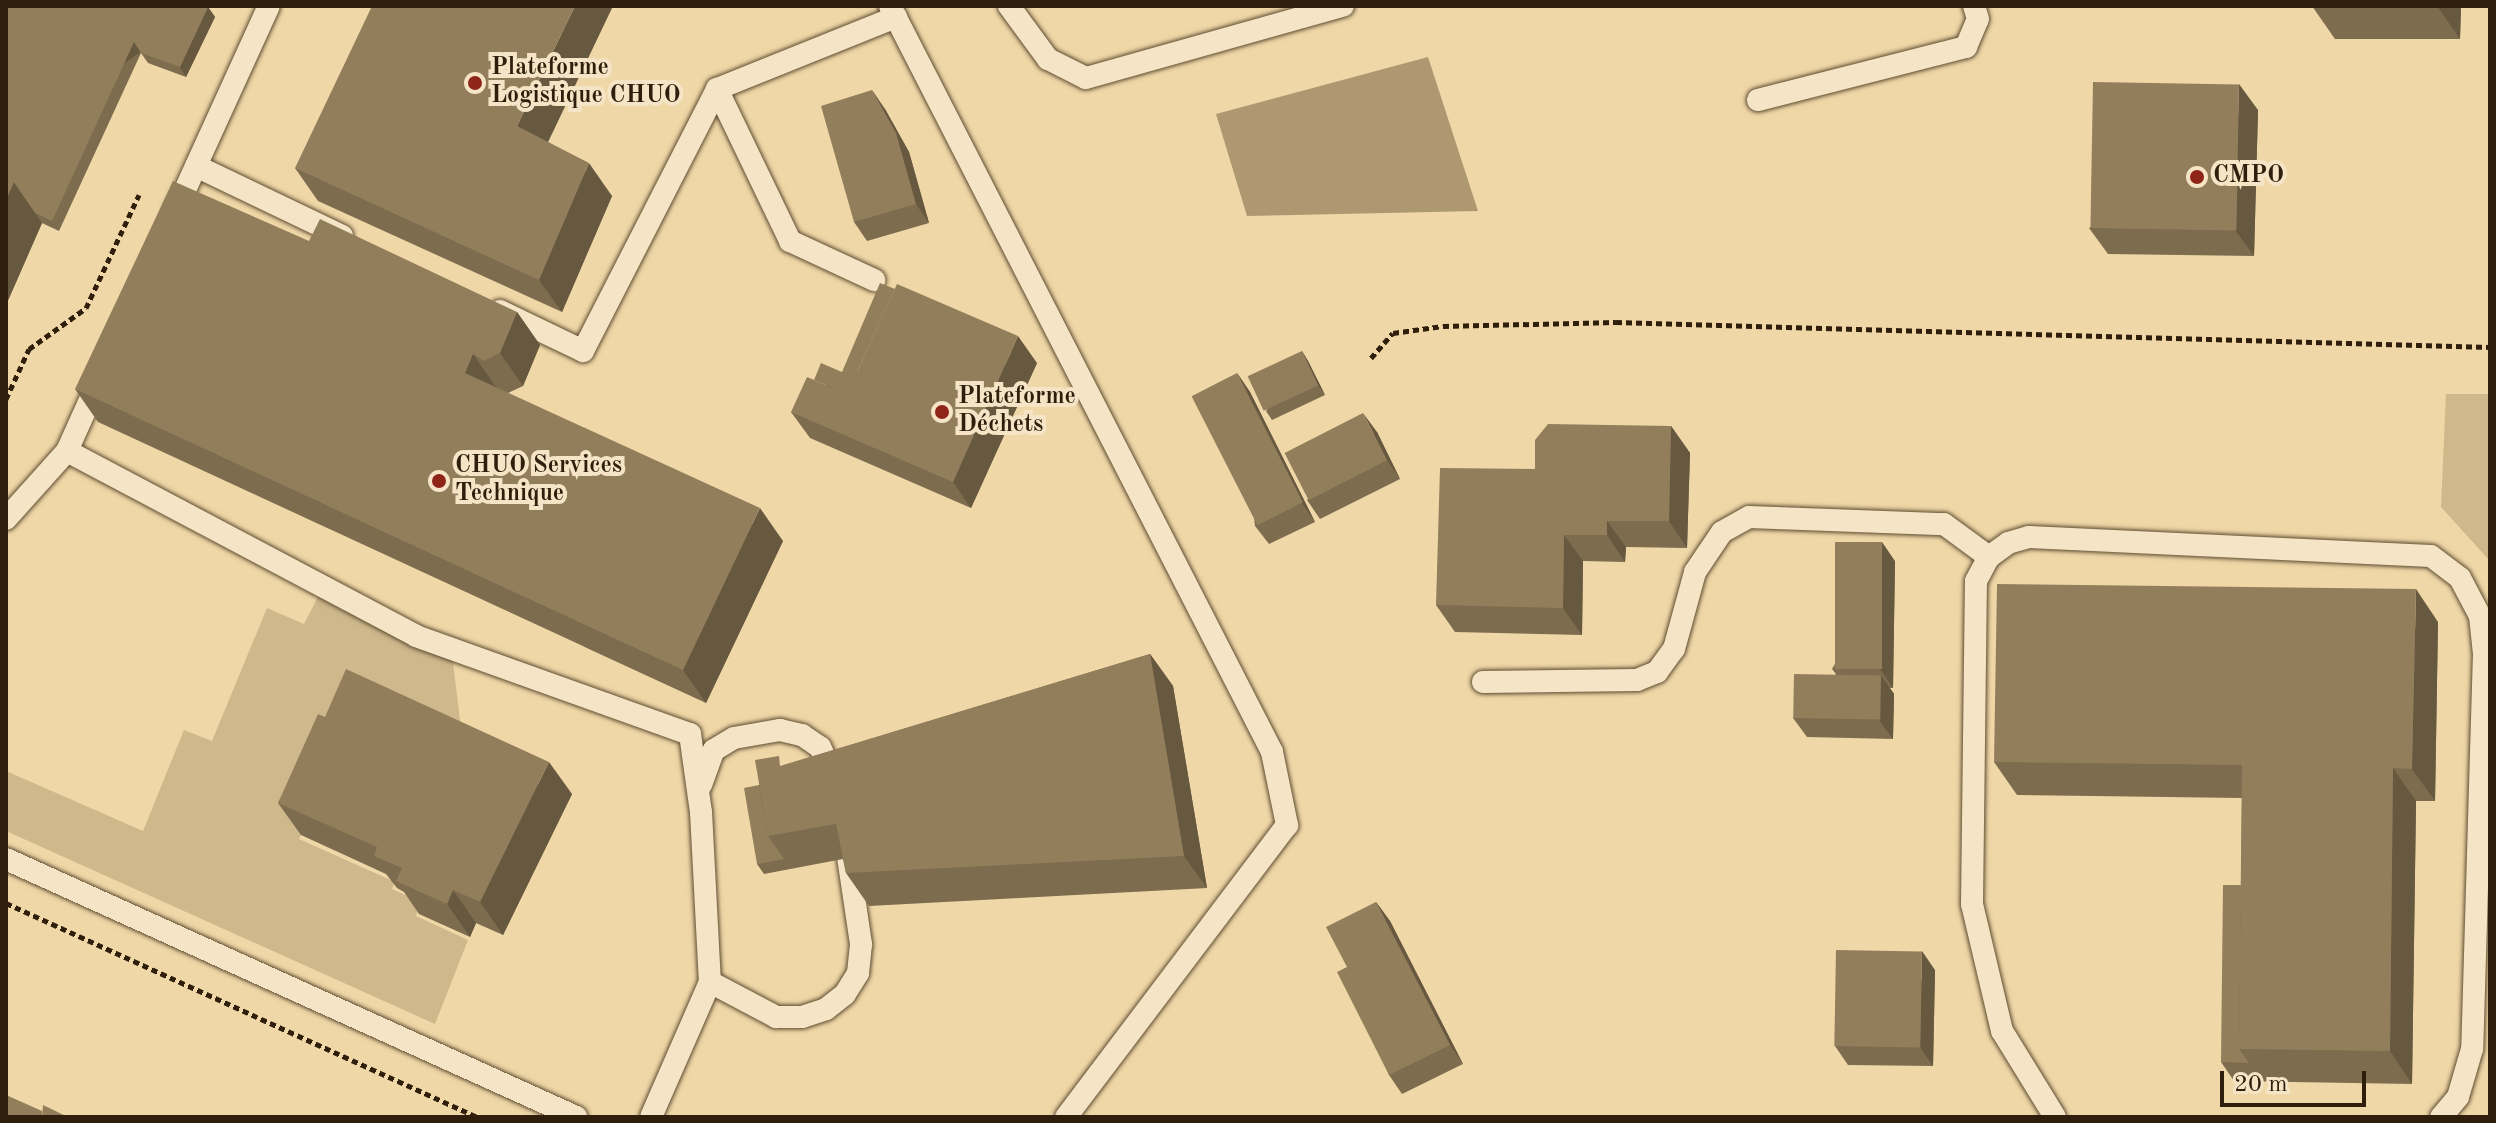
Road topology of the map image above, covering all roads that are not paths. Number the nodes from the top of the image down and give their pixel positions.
1 (269, 6) edge
2 (1009, 6) edge
3 (1343, 6) edge
4 (1974, 6) edge
5 (893, 12) edge
6 (717, 89) junction
7 (1758, 100) dead end
8 (196, 166) junction
9 (164, 237) edge
10 (368, 248) edge
11 (874, 280) dead end
12 (483, 303) edge
13 (105, 365) edge
14 (67, 451) junction
15 (6, 519) edge
16 (1989, 557) junction
17 (1483, 682) dead end
18 (838, 803) edge
19 (701, 812) junction
20 (842, 828) edge
21 (2485, 843) edge
22 (6, 859) edge
23 (710, 982) junction
24 (571, 1116) edge
25 (651, 1117) edge
26 (1066, 1117) edge
27 (2055, 1117) edge
28 (2441, 1117) edge

1 - 8 lane
2 - 3 lane
4 - 7 lane
5 - 6 lane
5 - 26 lane
6 - 11 lane
6 - 12 lane
8 - 9 lane
8 - 10 lane
13 - 14 lane
14 - 15 lane
14 - 19 lane
16 - 17 lane
16 - 21 lane
16 - 27 lane
18 - 19 lane
19 - 23 lane
20 - 23 lane
21 - 28 lane
22 - 24 lane
23 - 25 lane

